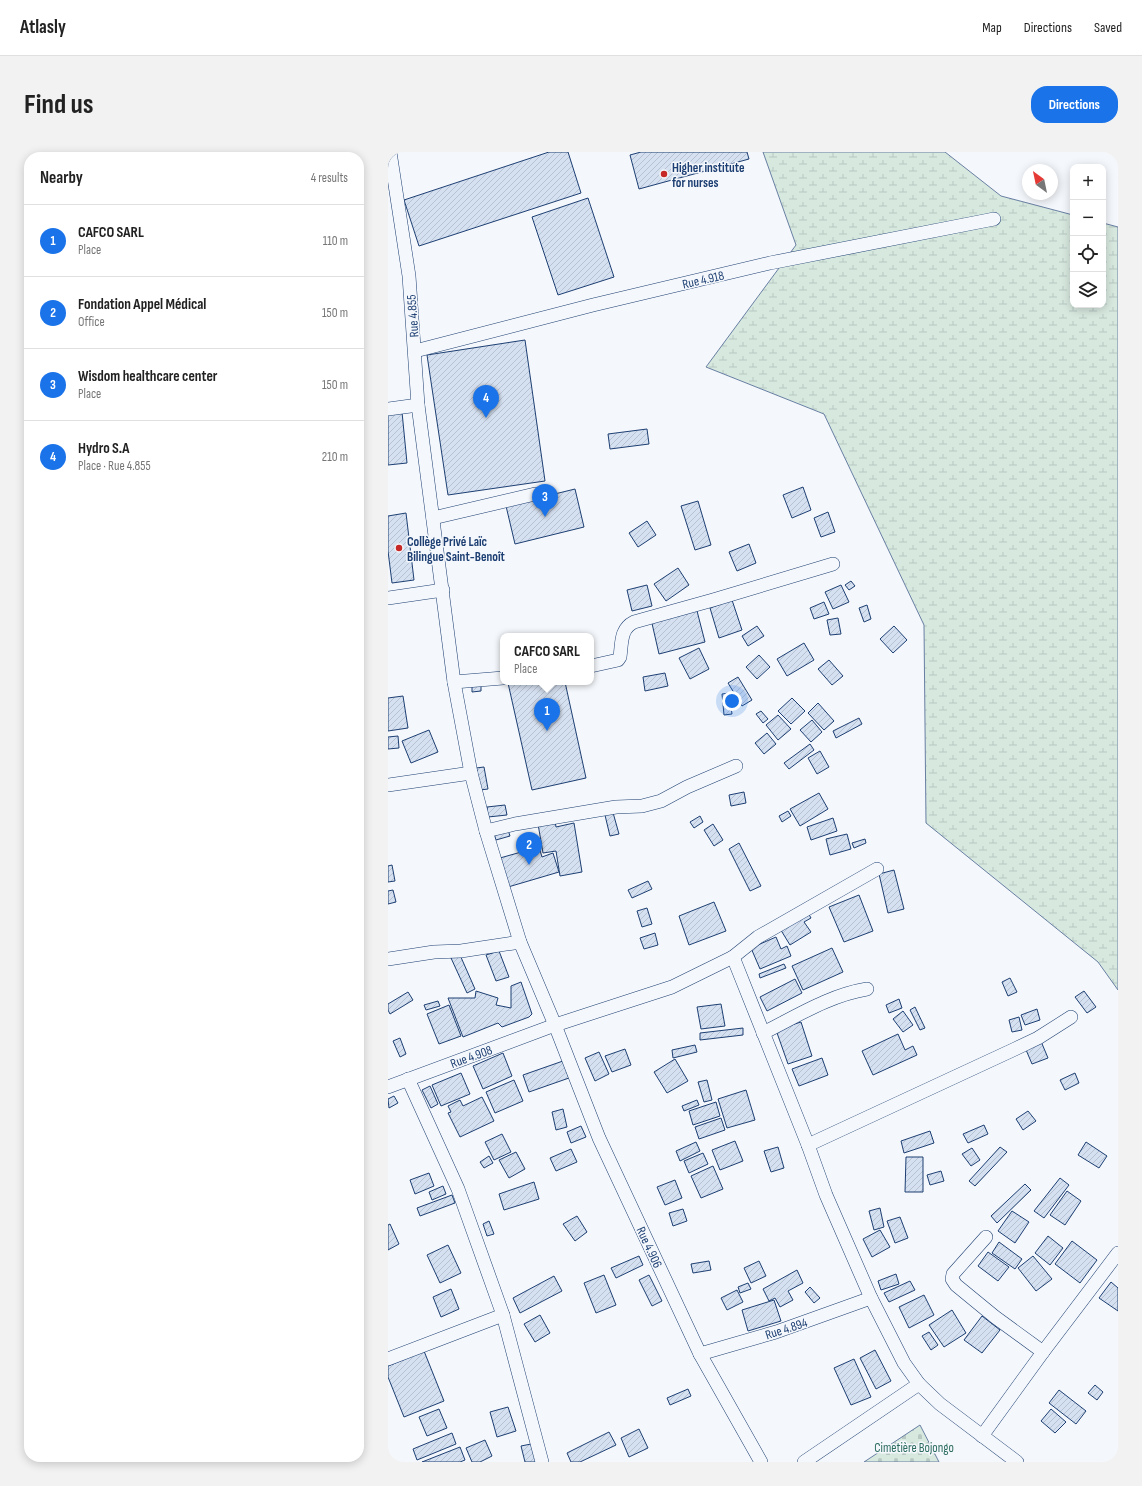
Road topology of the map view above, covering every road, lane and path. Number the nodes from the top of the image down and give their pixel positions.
1 (390, 152) edge
2 (393, 202) edge
3 (994, 220) dead end
4 (415, 351) junction
5 (418, 405) junction
6 (388, 409) edge
7 (535, 494) dead end
8 (433, 518) junction
9 (833, 564) dead end
10 (443, 590) junction
11 (388, 598) edge
12 (594, 665) edge
13 (500, 678) edge
14 (454, 682) junction
15 (736, 766) dead end
16 (471, 773) junction
17 (388, 785) edge
18 (486, 831) junction
19 (877, 869) dead end
20 (520, 942) junction
21 (733, 957) junction
22 (388, 959) edge
23 (867, 989) dead end
24 (1071, 1017) dead end
25 (555, 1025) junction
26 (763, 1033) junction
27 (408, 1079) junction
28 (388, 1087) edge
29 (808, 1145) junction
30 (986, 1237) dead end
31 (1118, 1253) edge
32 (871, 1298) junction
33 (503, 1315) junction
34 (1042, 1352) junction
35 (700, 1354) junction
36 (388, 1359) edge
37 (918, 1384) junction
38 (982, 1436) junction
39 (542, 1462) edge
40 (761, 1462) edge
41 (804, 1462) edge
42 (1016, 1462) edge

1 - 2 street, Rue 4.855
2 - 4 street, Rue 4.855
3 - 4 street, Rue 4.918
4 - 5 street, Rue 4.855
5 - 6 street
5 - 8 street, Rue 4.855
7 - 8 street
8 - 10 street, Rue 4.855
9 - 12 street
10 - 11 street
10 - 14 street, Rue 4.855
13 - 14 street
14 - 16 street, Rue 4.855
15 - 18 street
16 - 17 street
16 - 18 street, Rue 4.906
18 - 20 street, Rue 4.906
19 - 21 street, Rue 4.908
20 - 22 street
20 - 25 street, Rue 4.906
21 - 25 street, Rue 4.908
21 - 26 street
23 - 26 street
24 - 29 street
25 - 27 street, Rue 4.908
25 - 35 street, Rue 4.906
26 - 29 street
27 - 28 street, Rue 4.908
27 - 33 street
29 - 32 street
30 - 34 street
31 - 34 street
32 - 35 street, Rue 4.894
32 - 37 street
33 - 36 street
33 - 39 street
34 - 38 street
35 - 40 street, Rue 4.906
37 - 38 street
37 - 41 street
38 - 42 street

